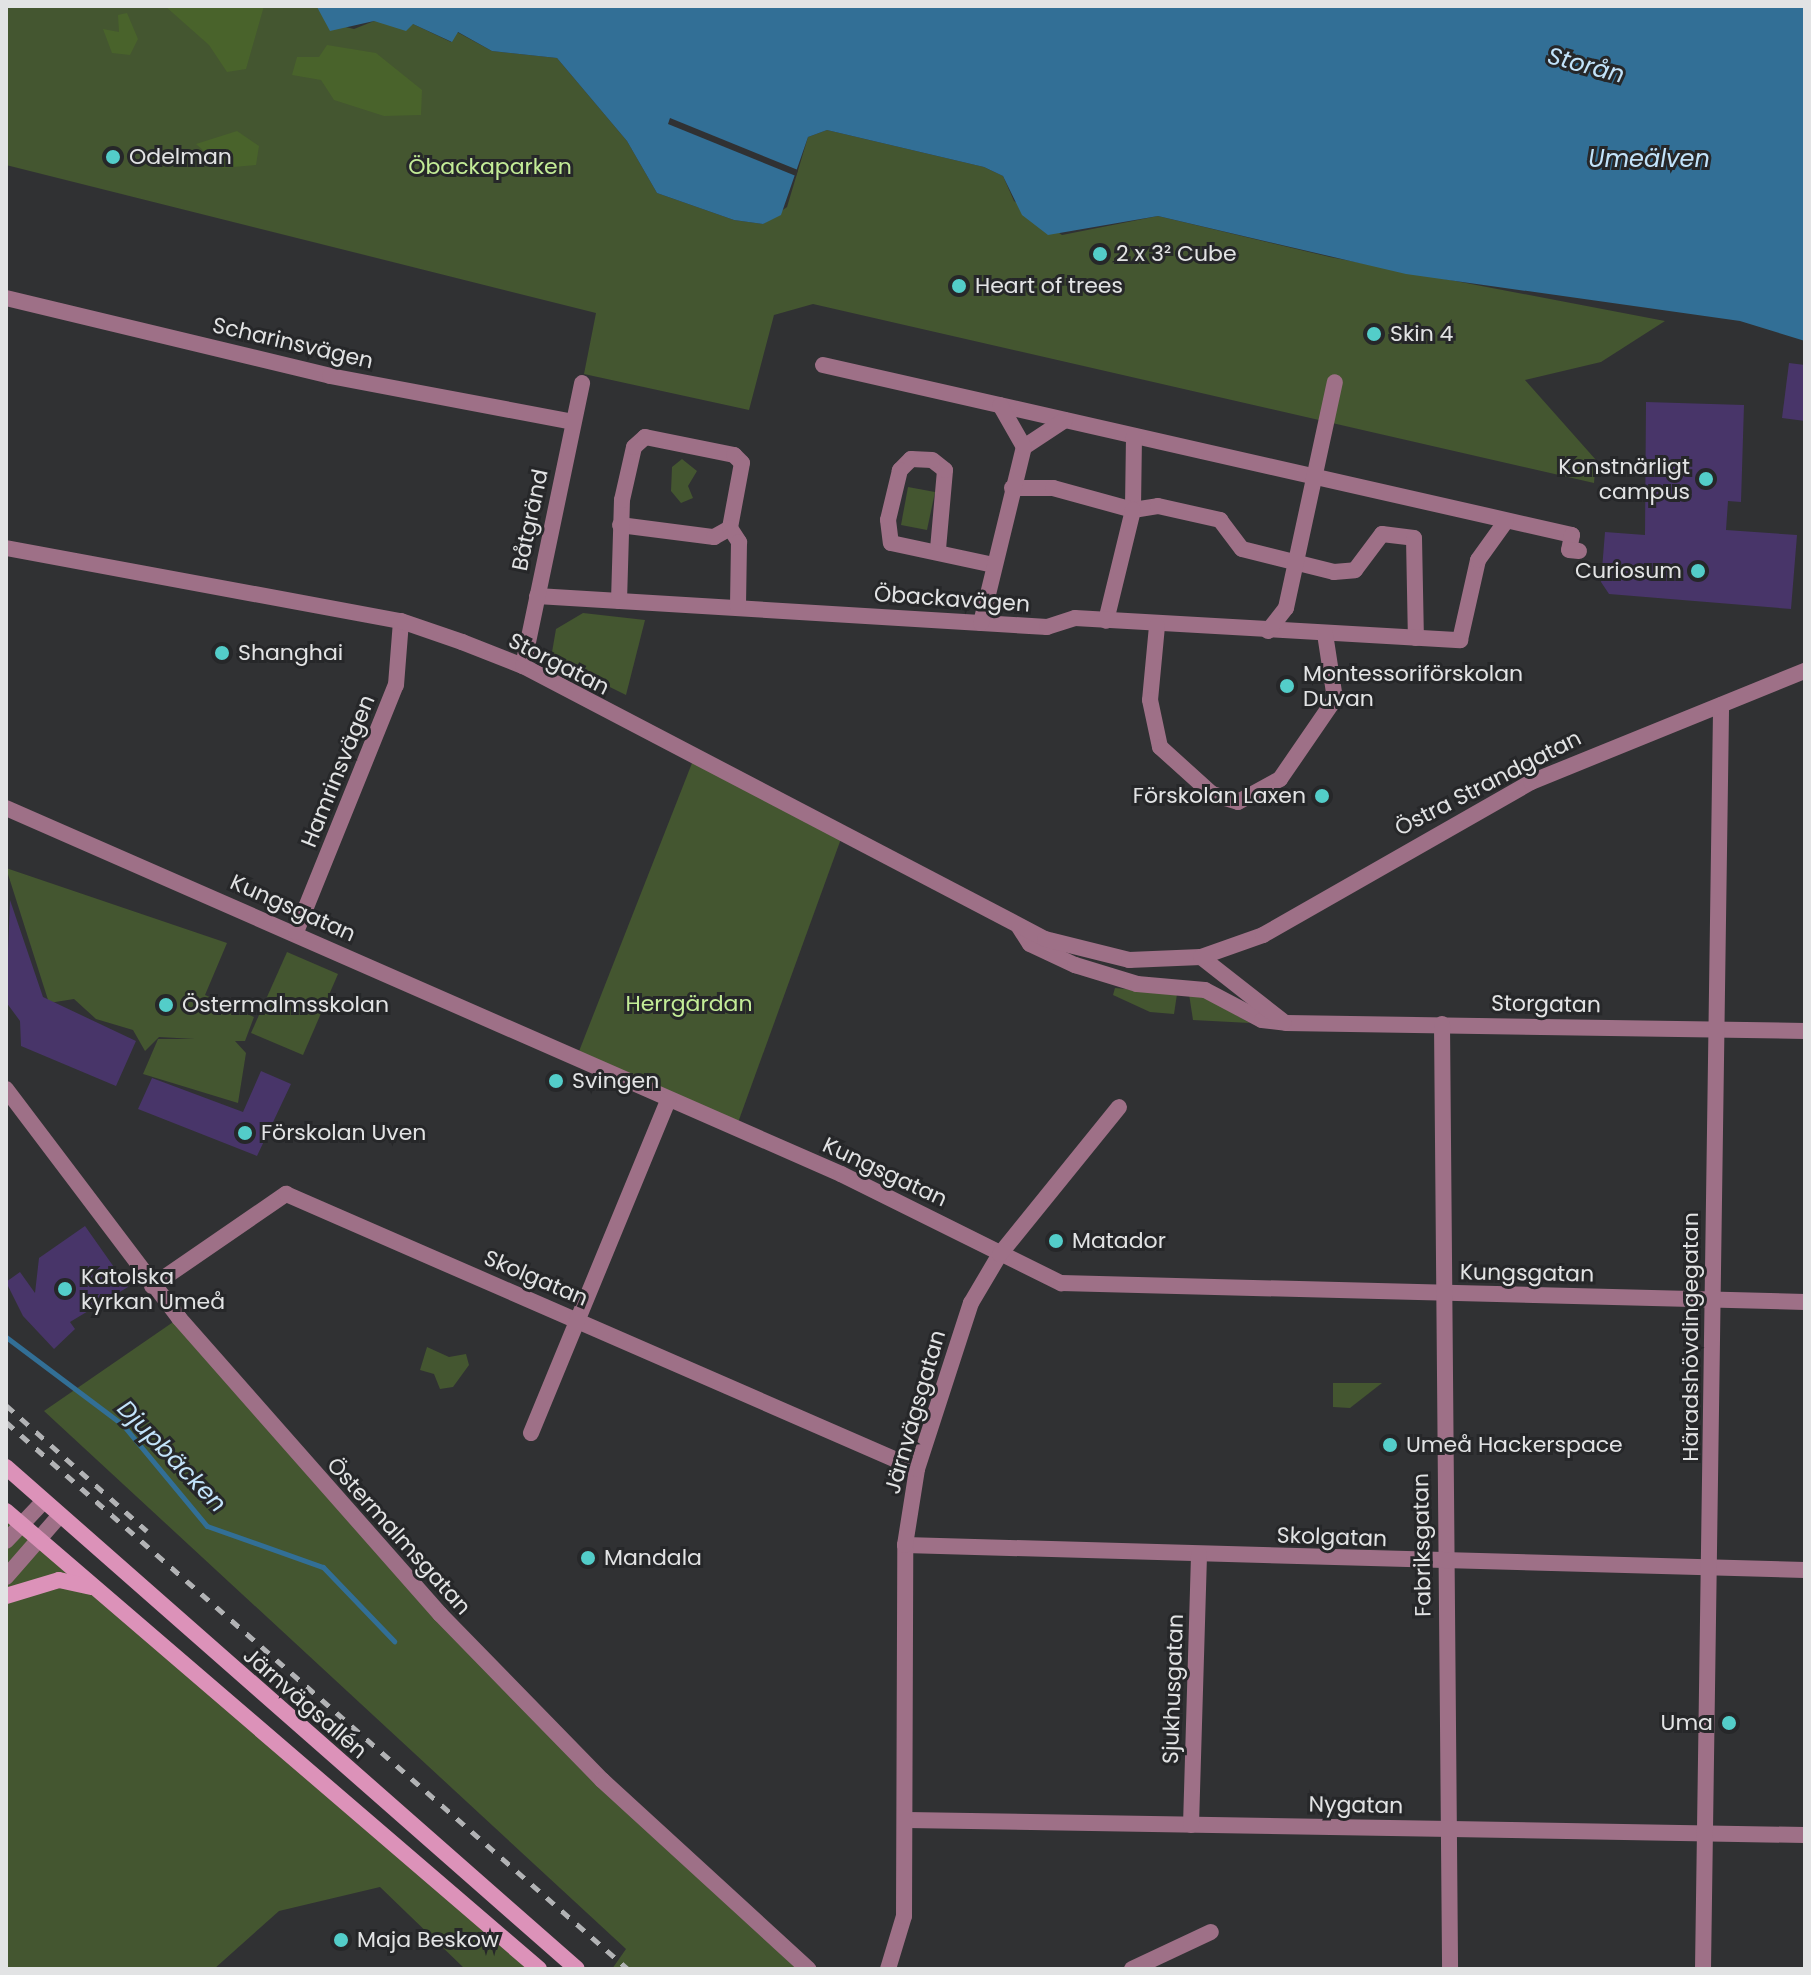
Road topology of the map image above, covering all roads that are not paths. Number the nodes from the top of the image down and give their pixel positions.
1 (6, 298) edge
2 (823, 365) dead end
3 (1335, 382) dead end
4 (582, 383) dead end
5 (1000, 405) junction
6 (1065, 420) junction
7 (573, 422) junction
8 (1134, 436) junction
9 (1024, 447) junction
10 (1316, 478) junction
11 (1012, 488) junction
12 (1133, 510) junction
13 (1506, 521) junction
14 (620, 525) junction
15 (730, 528) junction
16 (6, 548) edge
17 (938, 549) junction
18 (1579, 551) dead end
19 (38, 557) junction
20 (6, 559) edge
21 (994, 565) junction
22 (1294, 568) junction
23 (537, 596) junction
24 (619, 601) junction
25 (738, 608) junction
26 (401, 621) junction
27 (1106, 621) junction
28 (981, 623) junction
29 (1157, 626) junction
30 (1268, 631) junction
31 (1325, 634) junction
32 (1416, 638) junction
33 (523, 666) junction
34 (1805, 671) edge
35 (1721, 705) junction
36 (6, 808) edge
37 (1019, 927) junction
38 (296, 932) junction
39 (1201, 957) junction
40 (1286, 1023) junction
41 (1442, 1024) junction
42 (1717, 1030) junction
43 (1805, 1031) edge
44 (6, 1089) edge
45 (669, 1099) junction
46 (1119, 1107) dead end
47 (1000, 1254) junction
48 (152, 1286) junction
49 (1443, 1293) junction
50 (1712, 1299) junction
51 (1805, 1302) edge
52 (578, 1319) junction
53 (531, 1433) dead end
54 (6, 1467) edge
55 (917, 1469) junction
56 (44, 1501) junction
57 (6, 1511) edge
58 (60, 1515) junction
59 (20, 1523) junction
60 (36, 1536) junction
61 (6, 1541) edge
62 (905, 1545) junction
63 (1199, 1554) junction
64 (1444, 1564) junction
65 (1712, 1569) junction
66 (1805, 1570) edge
67 (6, 1577) edge
68 (93, 1587) junction
69 (6, 1596) edge
70 (907, 1820) junction
71 (1191, 1825) junction
72 (1446, 1828) junction
73 (1708, 1833) junction
74 (1805, 1835) edge
75 (1211, 1932) dead end
76 (539, 1969) edge
77 (577, 1969) edge
78 (808, 1969) edge
79 (888, 1969) edge
80 (1132, 1969) edge
81 (1450, 1969) edge
82 (1703, 1969) edge

1 - 7 street, Scharinsvägen
2 - 5 street
3 - 10 street
4 - 7 street, Båtgränd
5 - 6 street
5 - 9 street
6 - 8 street
6 - 9 street
7 - 23 street, Båtgränd
8 - 10 street
8 - 12 street
9 - 11 street
10 - 13 street
10 - 22 street
11 - 12 street
11 - 21 street
12 - 22 street
12 - 27 street
13 - 18 street
13 - 32 street, Öbackavägen
14 - 15 street
14 - 15 street
14 - 24 street
15 - 25 street
16 - 19 street, Storgatan
17 - 17 street
17 - 21 street
19 - 20 street, Storgatan
19 - 26 street, Storgatan
21 - 28 street
22 - 30 street
22 - 32 street
23 - 24 street, Öbackavägen
23 - 33 street, Båtgränd
24 - 25 street, Öbackavägen
25 - 28 street, Öbackavägen
26 - 33 street, Storgatan
26 - 38 street, Hamrinsvägen
27 - 28 street, Öbackavägen
27 - 29 street, Öbackavägen
29 - 30 street, Öbackavägen
29 - 31 street
30 - 31 street, Öbackavägen
31 - 32 street, Öbackavägen
33 - 37 street, Storgatan
34 - 35 street, Östra Strandgatan
35 - 39 street, Östra Strandgatan
35 - 42 street, Häradshövdingegatan
36 - 38 street, Kungsgatan
37 - 39 street, Storgatan
37 - 40 street, Storgatan
38 - 45 street, Kungsgatan
39 - 40 street
40 - 41 street, Storgatan
41 - 42 street, Storgatan
41 - 49 street, Fabriksgatan
42 - 43 street, Storgatan
42 - 50 street, Häradshövdingegatan
44 - 48 street, Östermalmsgatan
45 - 47 street, Kungsgatan
45 - 52 street
46 - 47 street, Järnvägsgatan
47 - 49 street, Kungsgatan
47 - 55 street, Järnvägsgatan
48 - 52 street, Skolgatan
48 - 78 street, Östermalmsgatan
49 - 50 street, Kungsgatan
49 - 64 street, Fabriksgatan
50 - 51 street, Kungsgatan
50 - 65 street, Häradshövdingegatan
52 - 53 street
52 - 55 street, Skolgatan
54 - 56 main road, Järnvägsallén
55 - 62 street, Järnvägsgatan
56 - 58 main road, Järnvägsallén
56 - 59 street
57 - 59 main road
58 - 60 street
58 - 77 main road, Järnvägsallén
59 - 60 main road
59 - 61 street
60 - 67 street
60 - 68 main road
62 - 63 street, Skolgatan
62 - 70 street, Järnvägsgatan
63 - 64 street, Skolgatan
63 - 71 street, Sjukhusgatan
64 - 65 street, Skolgatan
64 - 72 street, Fabriksgatan
65 - 66 street, Skolgatan
65 - 73 street, Häradshövdingegatan
68 - 69 main road
68 - 76 main road
70 - 71 street, Nygatan
70 - 79 street, Järnvägsgatan
71 - 72 street, Nygatan
72 - 73 street, Nygatan
72 - 81 street, Fabriksgatan
73 - 74 street, Nygatan
73 - 82 street, Häradshövdingegatan
75 - 80 street

